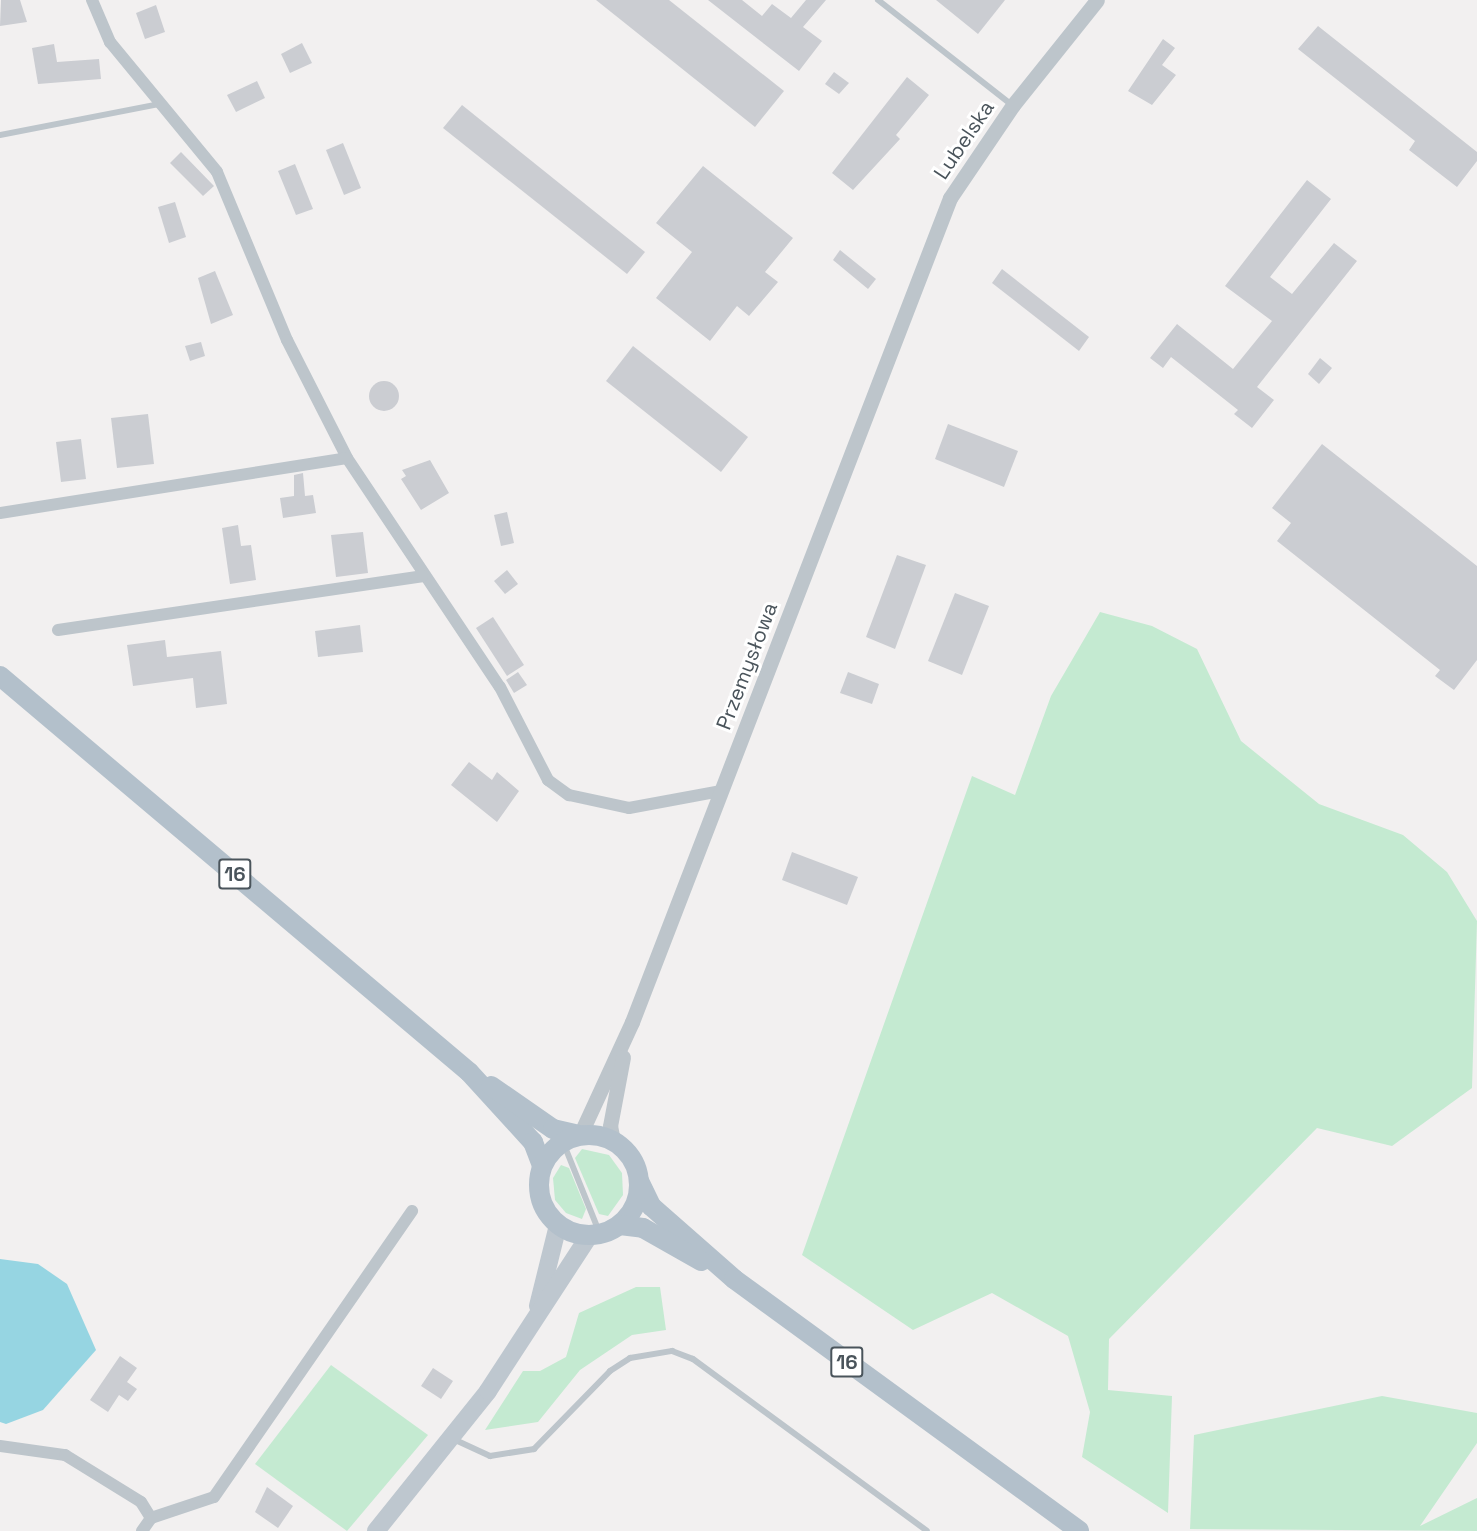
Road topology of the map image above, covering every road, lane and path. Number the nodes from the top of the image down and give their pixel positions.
1 (92, 0) edge
2 (878, 0) edge
3 (1097, 0) edge
4 (161, 104) junction
5 (1012, 105) junction
6 (0, 135) edge
7 (899, 323) joint
8 (348, 458) junction
9 (0, 513) edge
10 (422, 576) junction
11 (58, 630) dead end
12 (0, 676) edge
13 (721, 791) junction
14 (632, 1022) junction
15 (469, 1072) junction
16 (572, 1139) junction
17 (613, 1141) junction
18 (542, 1165) junction
19 (639, 1181) junction
20 (412, 1211) dead end
21 (558, 1225) junction
22 (620, 1225) junction
23 (594, 1235) junction
24 (734, 1279) junction
25 (532, 1324) junction
26 (451, 1438) junction
27 (0, 1446) edge
28 (151, 1518) junction
29 (142, 1531) edge
30 (376, 1531) edge
31 (927, 1531) edge
32 (1079, 1531) edge

1 - 4 street
2 - 5 lane
3 - 5 street, Lubelska
4 - 6 lane
4 - 8 street
5 - 7 street, Lubelska
7 - 13 street, Przemysłowa
8 - 9 street
8 - 10 street
10 - 11 street
10 - 13 street
12 - 15 main road, 16
13 - 14 street, Przemysłowa
14 - 16 street, Przemysłowa
14 - 17 street, Przemysłowa
15 - 16 main road, 16
15 - 18 main road, 16
16 - 17 main road, 16
16 - 18 main road
16 - 23 lane
17 - 19 main road, 16
18 - 21 main road, 16
19 - 22 main road
19 - 24 main road, 16
20 - 28 street
21 - 23 main road
21 - 25 main road
22 - 23 main road
22 - 24 main road, 16
23 - 25 main road
24 - 32 main road, 16
25 - 26 main road
26 - 30 main road
26 - 31 lane
27 - 28 street
28 - 29 street

